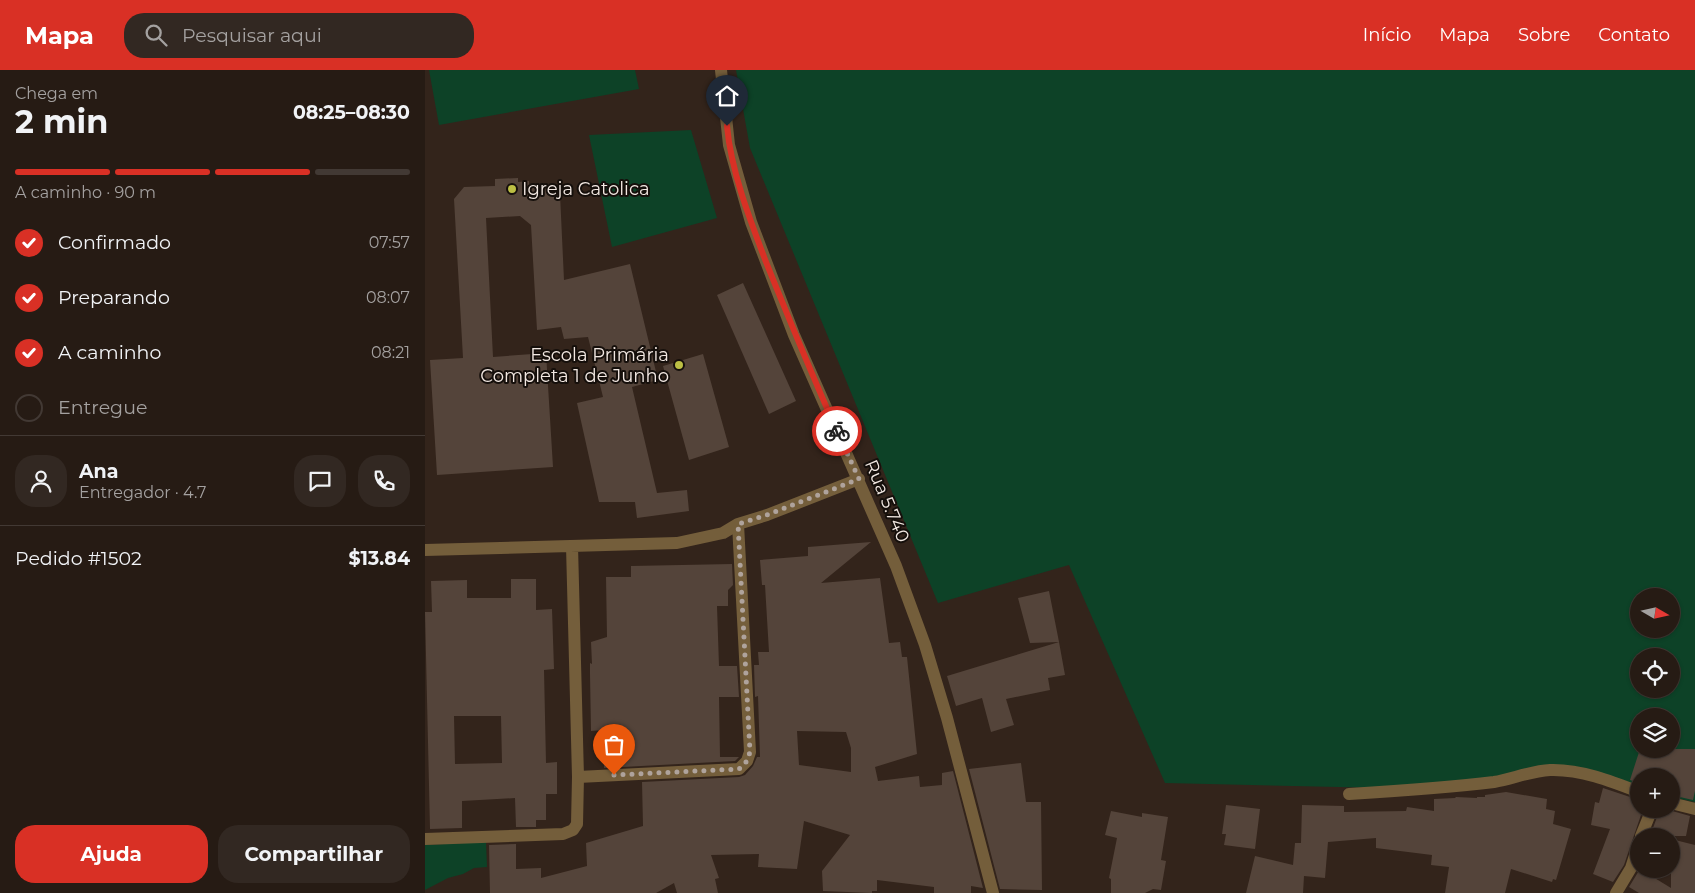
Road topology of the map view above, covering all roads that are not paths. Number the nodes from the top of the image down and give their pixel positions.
1 (721, 70) edge
2 (859, 479) junction
3 (738, 524) junction
4 (572, 546) junction
5 (425, 550) edge
6 (578, 777) junction
7 (1630, 789) edge
8 (1349, 794) dead end
9 (1680, 805) edge
10 (1695, 809) edge
11 (425, 839) edge
12 (1630, 870) edge
13 (993, 893) edge
14 (1616, 893) edge

1 - 2 street, Rua 5.740
2 - 3 street
2 - 13 street, Rua 5.740
3 - 4 street
3 - 6 street
4 - 5 street
4 - 6 street
6 - 11 street
7 - 8 street
9 - 10 street
12 - 14 street

